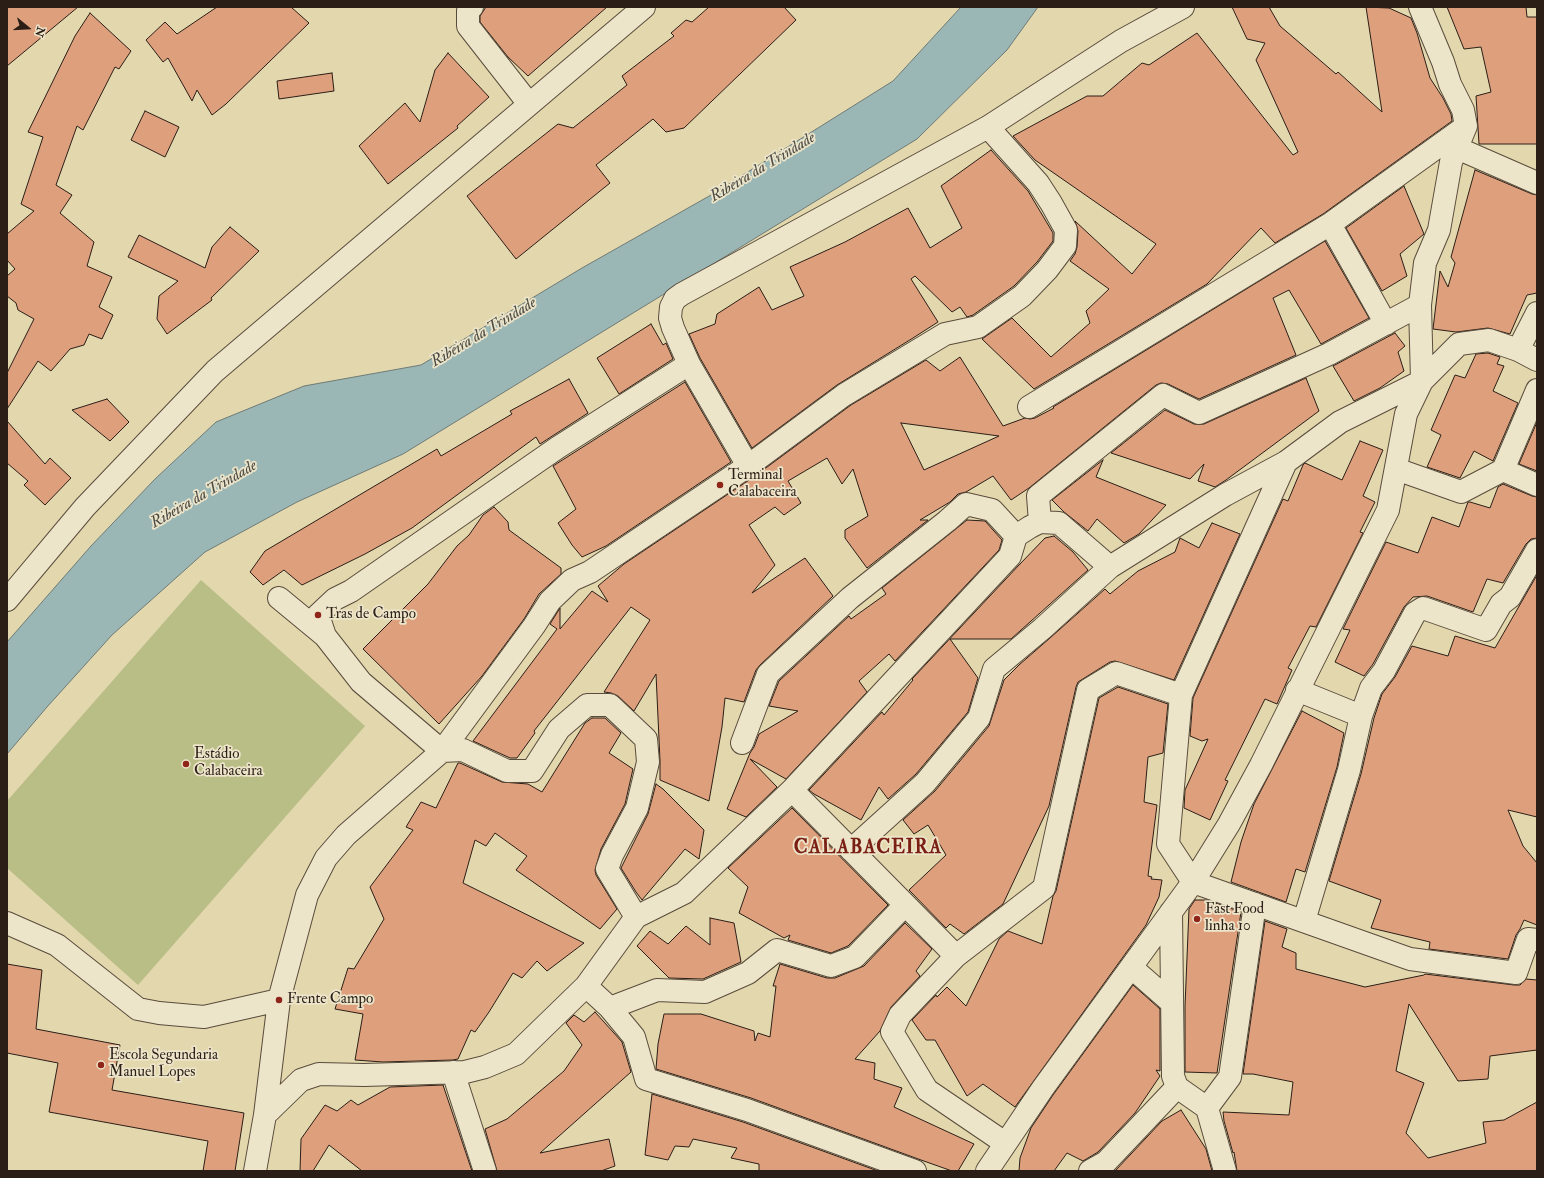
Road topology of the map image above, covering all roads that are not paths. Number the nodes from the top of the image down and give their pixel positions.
1 (472, 7) edge
2 (644, 7) edge
3 (1183, 7) edge
4 (1420, 7) edge
5 (529, 104) junction
6 (1466, 126) junction
7 (988, 127) junction
8 (1457, 148) junction
9 (1537, 183) edge
10 (1330, 224) junction
11 (1420, 305) junction
12 (1537, 313) edge
13 (1386, 324) junction
14 (1518, 350) junction
15 (1537, 360) edge
16 (689, 364) junction
17 (1422, 381) junction
18 (1537, 390) edge
19 (1029, 407) dead end
20 (1286, 462) junction
21 (748, 466) junction
22 (1396, 470) junction
23 (1503, 470) junction
24 (1537, 485) edge
25 (1040, 522) junction
26 (1016, 536) junction
27 (1537, 550) edge
28 (1110, 567) junction
29 (279, 598) dead end
30 (7, 600) edge
31 (325, 636) junction
32 (1297, 690) junction
33 (1181, 695) junction
34 (1362, 716) junction
35 (742, 743) dead end
36 (442, 751) junction
37 (792, 790) junction
38 (851, 850) junction
39 (1193, 882) junction
40 (1255, 904) junction
41 (905, 905) junction
42 (1171, 912) junction
43 (636, 917) junction
44 (1304, 921) junction
45 (7, 923) edge
46 (1537, 940) edge
47 (956, 956) junction
48 (1131, 967) junction
49 (586, 986) junction
50 (279, 1000) junction
51 (1172, 1003) junction
52 (610, 1008) junction
53 (453, 1072) junction
54 (1177, 1087) junction
55 (1206, 1108) junction
56 (265, 1115) junction
57 (1005, 1143) junction
58 (255, 1171) edge
59 (485, 1171) edge
60 (915, 1171) edge
61 (987, 1171) edge
62 (1090, 1171) edge
63 (1225, 1171) edge

1 - 5 street
2 - 5 street
3 - 7 street
4 - 6 street
5 - 30 street
6 - 8 street
6 - 10 street
7 - 16 street
7 - 21 street
8 - 9 street
8 - 11 street
10 - 13 street
10 - 19 street
11 - 13 street
11 - 17 street
12 - 14 street
13 - 25 street
14 - 15 street
14 - 17 street
16 - 21 street
16 - 31 street
17 - 20 street
17 - 22 street
18 - 23 street
20 - 28 street
20 - 33 street
21 - 36 street
22 - 23 street
22 - 32 street
23 - 24 street
25 - 26 street
25 - 28 street
26 - 35 street
26 - 37 street
27 - 34 street
28 - 38 street
29 - 31 street
31 - 36 street
32 - 34 street
32 - 39 street
33 - 39 street
33 - 47 street
34 - 44 street
36 - 43 street
36 - 50 street
37 - 38 street
37 - 43 street
38 - 41 street
39 - 40 street
39 - 42 street
40 - 44 street
40 - 55 street
41 - 47 street
41 - 52 street
42 - 48 street
42 - 51 street
43 - 49 street
44 - 46 street
45 - 50 street
47 - 57 street
48 - 51 street
48 - 57 street
49 - 52 street
49 - 53 street
50 - 56 street
51 - 54 street
52 - 60 street
53 - 56 street
53 - 59 street
54 - 55 street
54 - 62 street
55 - 63 street
56 - 58 street
57 - 61 street

